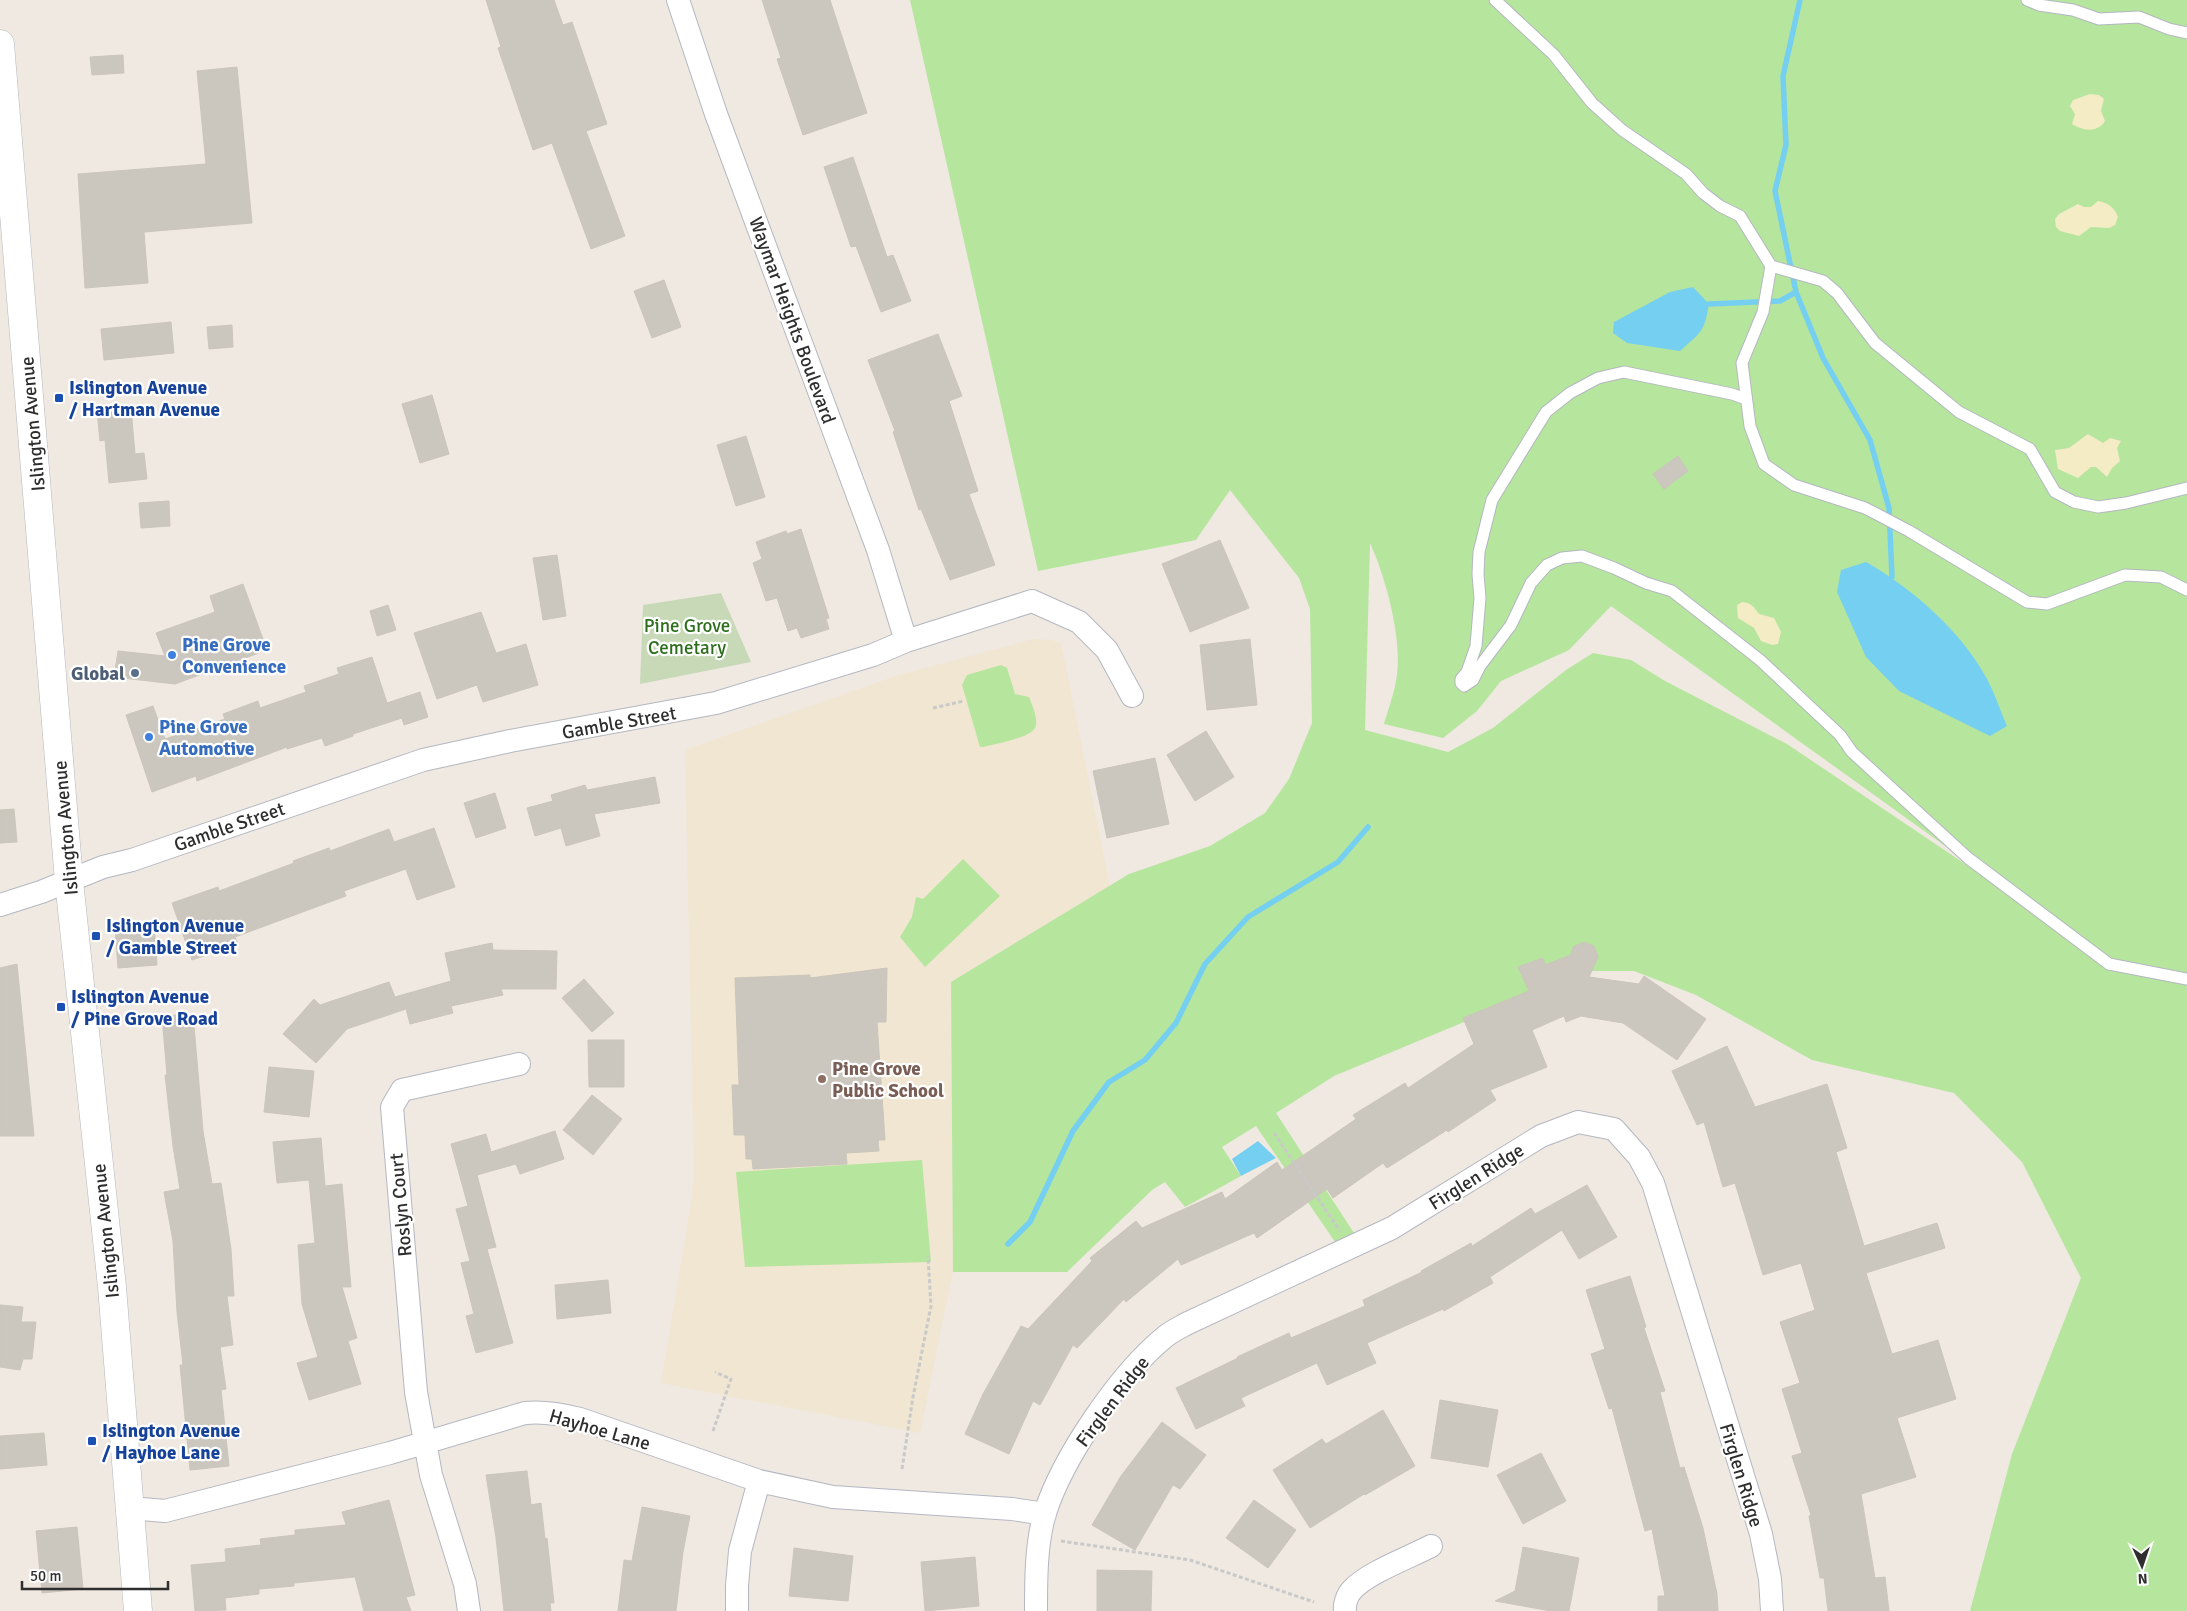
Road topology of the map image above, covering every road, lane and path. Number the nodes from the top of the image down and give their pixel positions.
1 (678, 0) edge
2 (1495, 0) edge
3 (2027, 0) edge
4 (2187, 33) edge
5 (0, 44) edge
6 (9, 247) edge
7 (1775, 267) junction
8 (1746, 399) junction
9 (2187, 488) edge
10 (2187, 590) edge
11 (906, 641) junction
12 (1132, 696) dead end
13 (964, 700) dead end
14 (933, 708) dead end
15 (69, 880) junction
16 (0, 905) edge
17 (2187, 979) edge
18 (519, 1064) dead end
19 (1274, 1133) dead end
20 (1343, 1236) dead end
21 (928, 1256) dead end
22 (715, 1372) dead end
23 (713, 1431) dead end
24 (424, 1442) junction
25 (902, 1470) dead end
26 (759, 1482) junction
27 (130, 1508) junction
28 (1045, 1514) junction
29 (1056, 1540) dead end
30 (1431, 1546) dead end
31 (1314, 1602) dead end
32 (138, 1611) edge
33 (468, 1611) edge
34 (737, 1611) edge
35 (1036, 1611) edge
36 (1345, 1611) edge
37 (1772, 1611) edge

1 - 11 street, Waymar Heights Boulevard
2 - 7 lane
3 - 4 lane
5 - 6 main road, Islington Avenue
6 - 15 main road, Islington Avenue
7 - 8 lane
7 - 9 lane
8 - 10 lane
8 - 17 lane
11 - 12 street, Gamble Street
11 - 15 street, Gamble Street
13 - 14 path
15 - 16 street, Gamble Street
15 - 27 main road, Islington Avenue
18 - 24 street, Roslyn Court
19 - 20 path
21 - 25 path
22 - 23 path
24 - 26 street, Hayhoe Lane
24 - 27 street, Hayhoe Lane
24 - 33 street, Roslyn Court
26 - 28 street, Hayhoe Lane
26 - 34 street
27 - 32 main road, Islington Avenue
28 - 35 street, Firglen Ridge
28 - 37 street, Firglen Ridge
29 - 31 path
30 - 36 street

